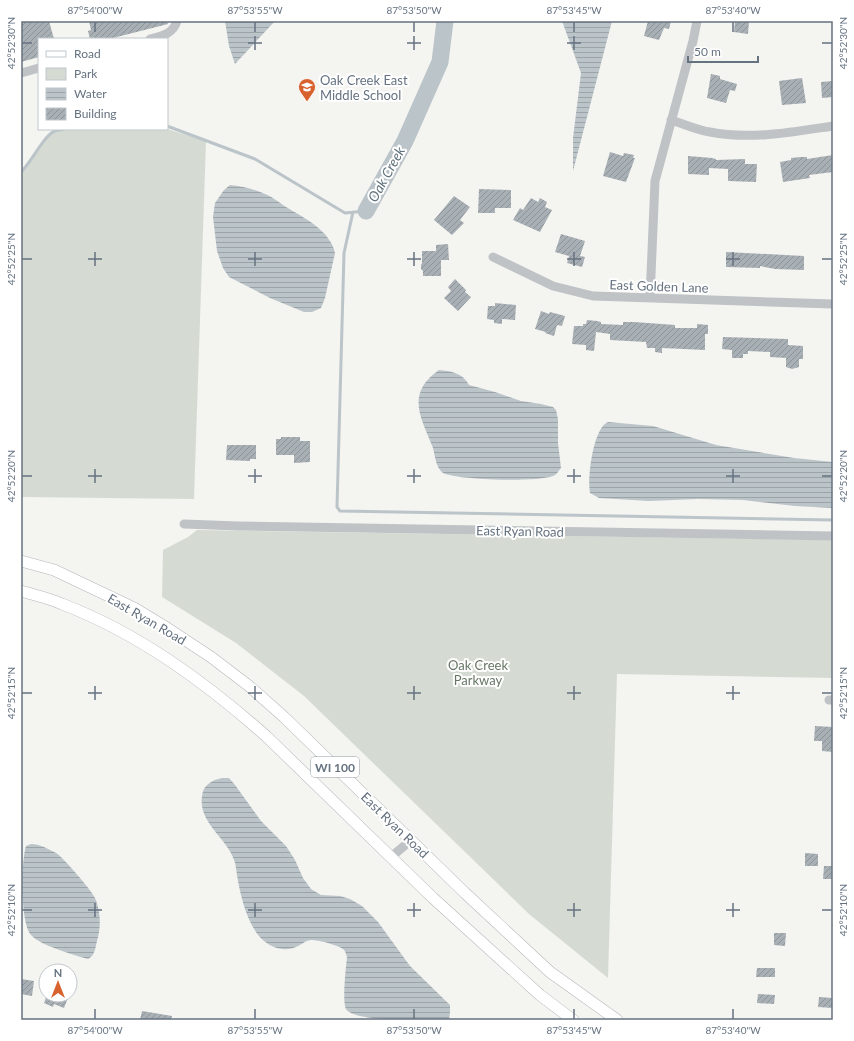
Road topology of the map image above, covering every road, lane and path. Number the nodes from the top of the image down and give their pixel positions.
1 (177, 21) edge
2 (697, 21) edge
3 (153, 38) edge
4 (38, 68) edge
5 (21, 73) edge
6 (671, 120) junction
7 (833, 126) edge
8 (493, 257) dead end
9 (650, 298) junction
10 (833, 304) edge
11 (184, 524) dead end
12 (833, 536) edge
13 (21, 561) edge
14 (21, 591) edge
15 (410, 840) junction
16 (391, 857) junction
17 (573, 1020) edge
18 (617, 1020) edge

1 - 3 street
2 - 6 street
4 - 5 street
6 - 7 street
6 - 9 street
8 - 9 street, East Golden Lane
9 - 10 street, East Golden Lane
11 - 12 street, East Ryan Road
13 - 15 main road, East Ryan Road / WI 100
14 - 16 main road, East Ryan Road / WI 100
15 - 16 street
15 - 18 main road, East Ryan Road / WI 100
16 - 17 main road, East Ryan Road / WI 100

